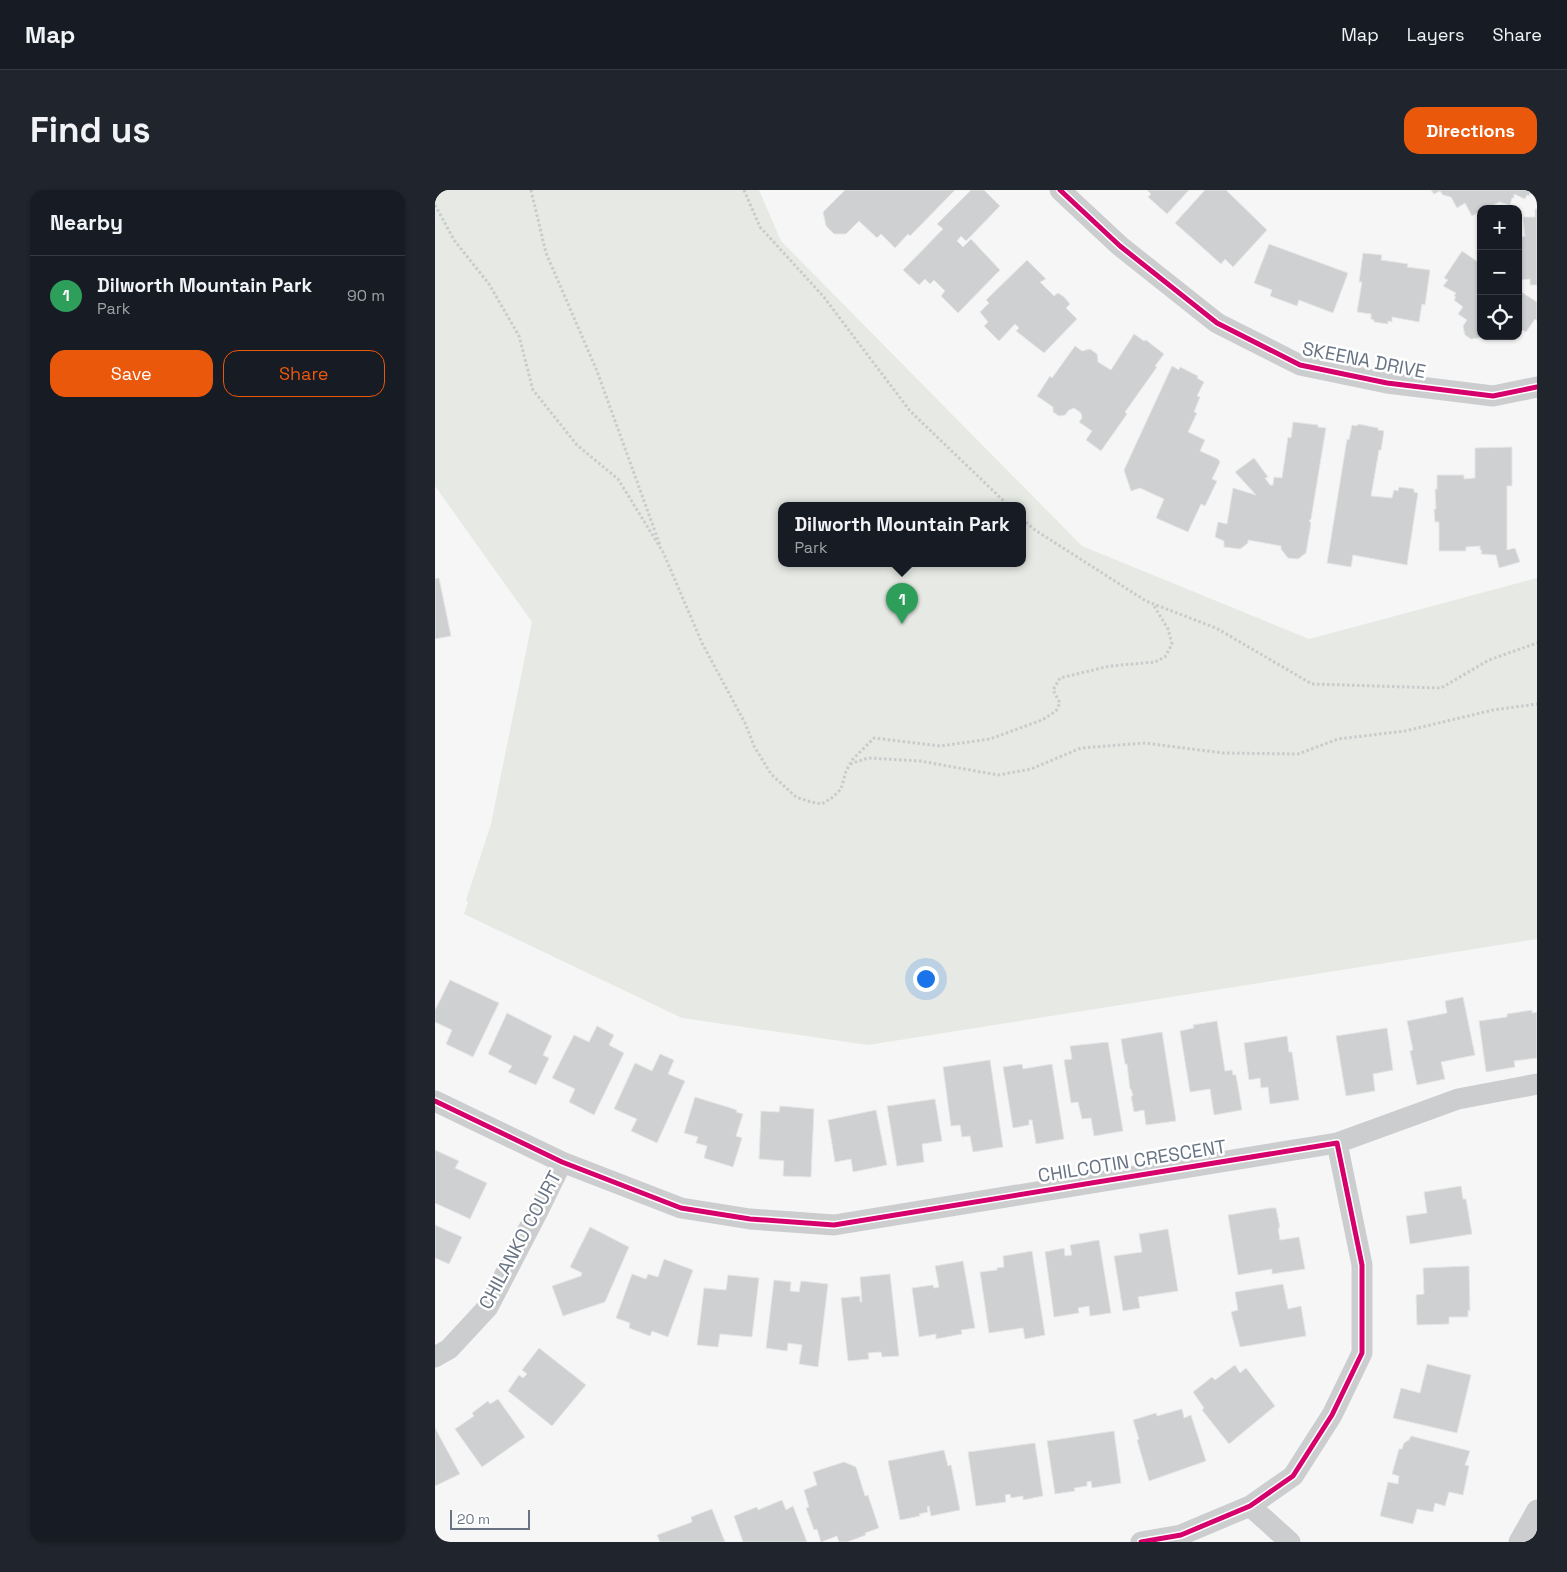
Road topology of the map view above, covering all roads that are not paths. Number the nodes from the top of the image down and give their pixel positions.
1 (1061, 190) edge
2 (1537, 387) edge
3 (1537, 1084) edge
4 (435, 1101) edge
5 (1337, 1143) junction
6 (562, 1162) junction
7 (435, 1357) edge
8 (1250, 1506) junction
9 (1537, 1510) edge
10 (1141, 1542) edge
11 (1290, 1542) edge
12 (1519, 1542) edge

1 - 2 street, SKEENA DRIVE
3 - 5 street, CHILCOTIN CRESCENT
4 - 6 street, CHILCOTIN CRESCENT
5 - 6 street, CHILCOTIN CRESCENT
5 - 8 street
6 - 7 street, CHILANKO COURT
8 - 10 street
8 - 11 street
9 - 12 street

